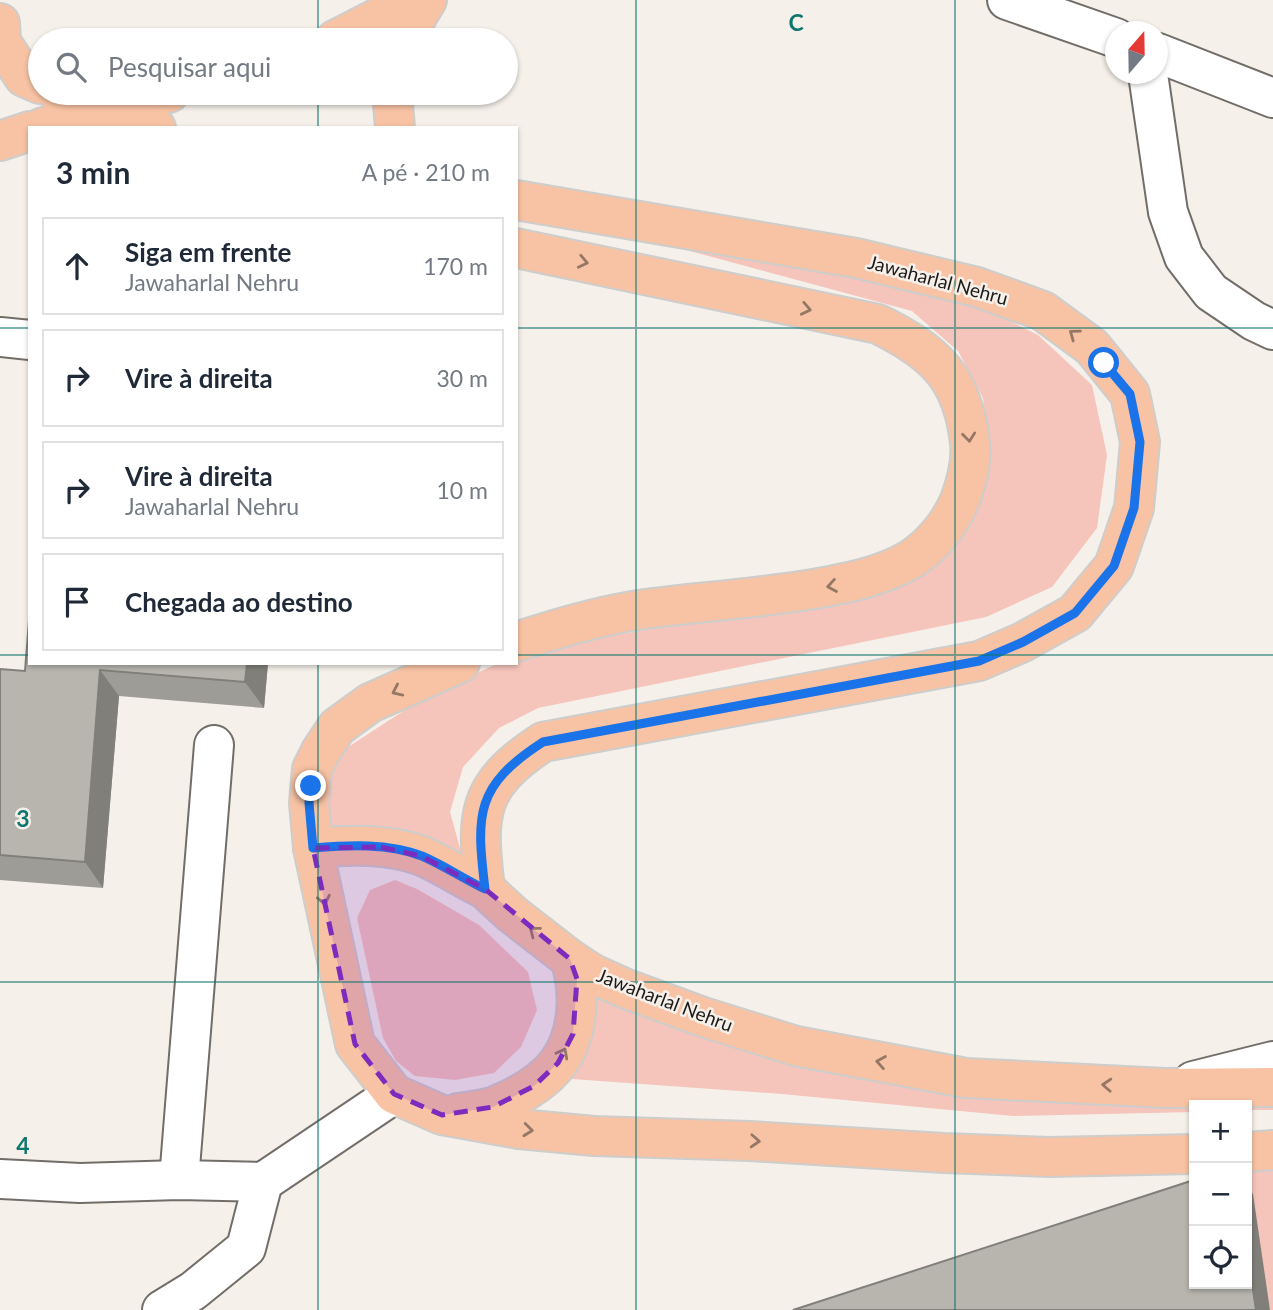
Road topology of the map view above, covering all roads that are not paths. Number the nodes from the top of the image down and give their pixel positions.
1 (413, 0) edge
2 (427, 0) edge
3 (1007, 0) edge
4 (1073, 10) edge
5 (0, 23) edge
6 (358, 28) edge
7 (412, 28) edge
8 (1105, 31) edge
9 (1168, 57) edge
10 (28, 79) edge
11 (1149, 84) edge
12 (1273, 98) edge
13 (84, 105) edge
14 (117, 105) edge
15 (393, 105) edge
16 (95, 110) junction
17 (47, 126) edge
18 (149, 126) edge
19 (396, 126) edge
20 (28, 132) edge
21 (0, 141) edge
22 (518, 200) edge
23 (518, 248) edge
24 (1273, 330) edge
25 (0, 337) edge
26 (28, 340) edge
27 (518, 641) edge
28 (456, 665) edge
29 (214, 744) dead end
30 (313, 848) junction
31 (485, 889) junction
32 (570, 959) junction
33 (1273, 1061) edge
34 (1273, 1087) edge
35 (1165, 1088) junction
36 (394, 1094) junction
37 (442, 1115) junction
38 (1273, 1150) edge
39 (1252, 1152) edge
40 (1189, 1154) edge
41 (0, 1179) edge
42 (179, 1180) junction
43 (263, 1182) junction
44 (162, 1310) edge

1 - 6 main road
2 - 7 main road
3 - 4 street
4 - 8 street
5 - 10 main road
9 - 12 street
11 - 24 street
13 - 16 main road
14 - 16 main road
15 - 19 main road
16 - 17 main road
16 - 18 main road
20 - 21 main road
31 -> 22 main road, Jawaharlal Nehru
23 -> 27 main road
25 - 26 street
28 -> 30 main road
29 - 42 street
30 - 31 main road
30 -> 36 main road
32 -> 31 main road, Jawaharlal Nehru
35 -> 32 main road, Jawaharlal Nehru
37 -> 32 main road
33 - 35 street
34 - 35 main road, Jawaharlal Nehru
36 - 37 main road
36 - 43 street
37 -> 40 main road
38 - 39 main road
41 - 42 street
42 - 43 street
43 - 44 street

